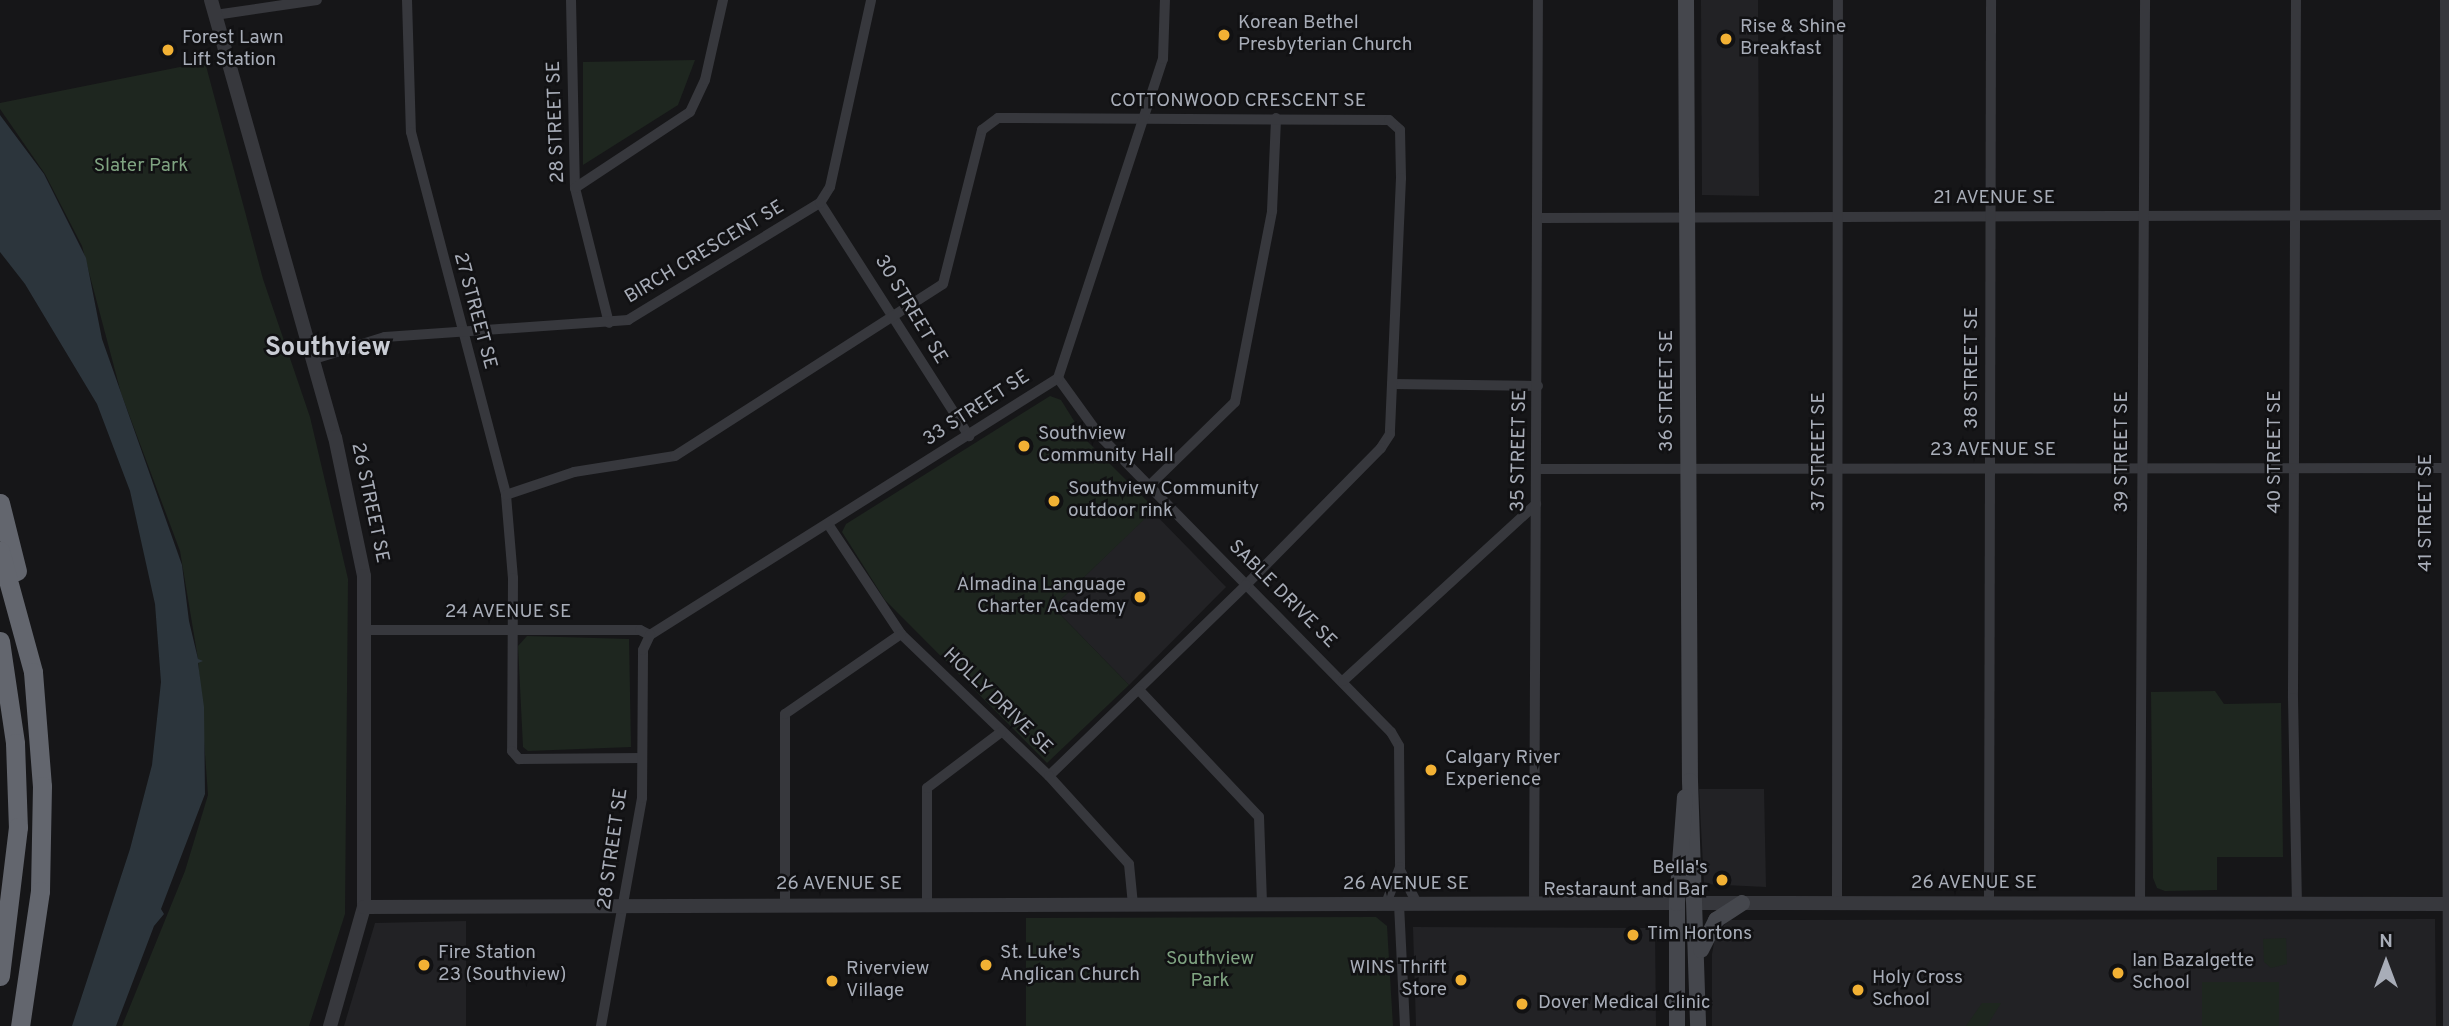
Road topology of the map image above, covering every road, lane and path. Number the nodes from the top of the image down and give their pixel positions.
1 (211, 0) edge
2 (317, 0) edge
3 (407, 0) edge
4 (571, 0) edge
5 (723, 0) edge
6 (871, 0) edge
7 (1165, 0) edge
8 (1538, 0) edge
9 (1686, 0) edge
10 (1838, 0) edge
11 (1991, 0) edge
12 (2145, 0) edge
13 (2297, 0) edge
14 (2445, 0) edge
15 (215, 15) junction
16 (1144, 118) junction
17 (1276, 118) junction
18 (575, 188) junction
19 (820, 203) junction
20 (2446, 215) edge
21 (2142, 216) junction
22 (2294, 216) junction
23 (1838, 217) junction
24 (1991, 217) junction
25 (1540, 218) junction
26 (1688, 218) junction
27 (892, 318) junction
28 (610, 323) junction
29 (461, 332) junction
30 (314, 359) junction
31 (1058, 378) junction
32 (1392, 384) junction
33 (1538, 386) junction
34 (969, 436) junction
35 (1990, 468) junction
36 (2141, 468) junction
37 (2294, 468) junction
38 (2447, 468) edge
39 (1536, 469) junction
40 (1689, 469) junction
41 (1838, 469) junction
42 (1149, 486) junction
43 (506, 495) junction
44 (0, 503) edge
45 (1536, 504) junction
46 (828, 524) junction
47 (0, 551) edge
48 (1246, 585) junction
49 (365, 630) junction
50 (510, 630) junction
51 (901, 634) junction
52 (650, 635) junction
53 (0, 641) edge
54 (33, 672) junction
55 (1343, 681) junction
56 (1140, 691) junction
57 (0, 725) edge
58 (1001, 732) junction
59 (642, 758) junction
60 (1049, 776) junction
61 (1690, 781) junction
62 (1400, 867) junction
63 (12, 898) junction
64 (1677, 903) junction
65 (1697, 903) junction
66 (1742, 903) junction
67 (1837, 903) junction
68 (1989, 903) junction
69 (2297, 903) junction
70 (625, 904) junction
71 (927, 904) junction
72 (1392, 904) junction
73 (1417, 904) junction
74 (1534, 904) junction
75 (2140, 904) junction
76 (2448, 904) edge
77 (785, 905) junction
78 (1133, 905) junction
79 (1262, 905) junction
80 (364, 907) junction
81 (1698, 959) junction
82 (0, 976) edge
83 (20, 1026) edge
84 (330, 1026) edge
85 (601, 1026) edge
86 (1405, 1026) edge
87 (1677, 1026) edge
88 (1698, 1026) edge
89 (2448, 1026) edge

1 - 15 street, 26 STREET SE
2 - 15 street
3 - 29 street, 27 STREET SE
4 - 18 street, 28 STREET SE
5 - 18 street
6 - 19 street
7 - 16 street, 33 STREET SE
8 - 25 street, 35 STREET SE
9 - 26 main road, 36 STREET SE
10 - 23 street, 37 STREET SE
11 - 24 street, 38 STREET SE
12 - 21 street, 39 STREET SE
13 - 22 street, 40 STREET SE
14 - 20 street, 41 STREET SE
15 - 30 street, 26 STREET SE
16 - 17 street, COTTONWOOD CRESCENT SE
16 - 27 street, COTTONWOOD CRESCENT SE
16 - 31 street, 33 STREET SE
17 - 32 street, COTTONWOOD CRESCENT SE
17 - 42 street
18 - 28 street, 28 STREET SE
19 - 27 street, 30 STREET SE
19 - 28 street, BIRCH CRESCENT SE
20 - 22 street, 21 AVENUE SE
20 - 38 street, 41 STREET SE
21 - 22 street, 21 AVENUE SE
21 - 24 street, 21 AVENUE SE
21 - 36 street, 39 STREET SE
22 - 37 street, 40 STREET SE
23 - 24 street, 21 AVENUE SE
23 - 26 street, 21 AVENUE SE
23 - 41 street, 37 STREET SE
24 - 35 street, 38 STREET SE
25 - 26 street, 21 AVENUE SE
25 - 33 street, 35 STREET SE
26 - 40 main road, 36 STREET SE
27 - 34 street, 30 STREET SE
27 - 43 street, COTTONWOOD CRESCENT SE
28 - 29 street, BIRCH CRESCENT SE
29 - 30 street, BIRCH CRESCENT SE
29 - 43 street, 27 STREET SE
30 - 49 street, 26 STREET SE
31 - 34 street, 33 STREET SE
31 - 42 street, SABLE DRIVE SE
32 - 33 street
32 - 48 street, COTTONWOOD CRESCENT SE
33 - 39 street, 35 STREET SE
34 - 46 street, 33 STREET SE
35 - 36 street, 23 AVENUE SE
35 - 41 street, 23 AVENUE SE
35 - 68 street, 38 STREET SE
36 - 37 street, 23 AVENUE SE
36 - 75 street, 39 STREET SE
37 - 38 street, 23 AVENUE SE
37 - 69 street, 40 STREET SE
38 - 76 street, 41 STREET SE
39 - 40 street, 23 AVENUE SE
39 - 45 street, 35 STREET SE
40 - 41 street, 23 AVENUE SE
40 - 61 main road, 36 STREET SE
41 - 67 street, 37 STREET SE
42 - 48 street, SABLE DRIVE SE
43 - 50 street, 27 STREET SE
44 - 54 highway
45 - 55 street
45 - 74 street, 35 STREET SE
46 - 51 street, HOLLY DRIVE SE
46 - 52 street, 33 STREET SE
47 - 54 highway
48 - 55 street, SABLE DRIVE SE
48 - 56 street, COTTONWOOD CRESCENT SE
49 - 50 street, 24 AVENUE SE
49 - 80 street, 26 STREET SE
50 - 52 street, 24 AVENUE SE
50 - 59 street, 27 STREET SE
51 - 58 street, HOLLY DRIVE SE
51 - 77 street
52 - 59 street, 28 STREET SE
53 - 63 highway
54 - 83 highway
55 - 62 street, SABLE DRIVE SE
56 - 60 street, COTTONWOOD CRESCENT SE
56 - 79 street
57 - 63 highway
58 - 60 street, HOLLY DRIVE SE
58 - 71 street
59 - 70 street, 28 STREET SE
60 - 78 street, HOLLY DRIVE SE
61 - 64 main road, 36 STREET SE
61 - 65 main road, 36 STREET SE
62 - 72 street, SABLE DRIVE SE
62 - 73 street, SABLE DRIVE SE
63 - 82 highway
64 - 65 street, 26 AVENUE SE
64 - 74 street, 26 AVENUE SE
64 - 87 main road, 36 STREET SE
65 - 66 street, 26 AVENUE SE
65 - 81 main road, 36 STREET SE
66 - 67 street, 26 AVENUE SE
66 - 81 main road
67 - 68 street, 26 AVENUE SE
68 - 75 street, 26 AVENUE SE
69 - 75 street, 26 AVENUE SE
69 - 76 street, 26 AVENUE SE
70 - 77 street, 26 AVENUE SE
70 - 80 street, 26 AVENUE SE
70 - 85 street, 28 STREET SE
71 - 77 street, 26 AVENUE SE
71 - 78 street, 26 AVENUE SE
72 - 73 street, 26 AVENUE SE
72 - 79 street, 26 AVENUE SE
72 - 86 street, SABLE DRIVE SE
73 - 74 street, 26 AVENUE SE
76 - 89 street, 41 STREET SE
78 - 79 street, 26 AVENUE SE
80 - 84 street, 26 STREET SE
81 - 88 main road, 36 STREET SE

